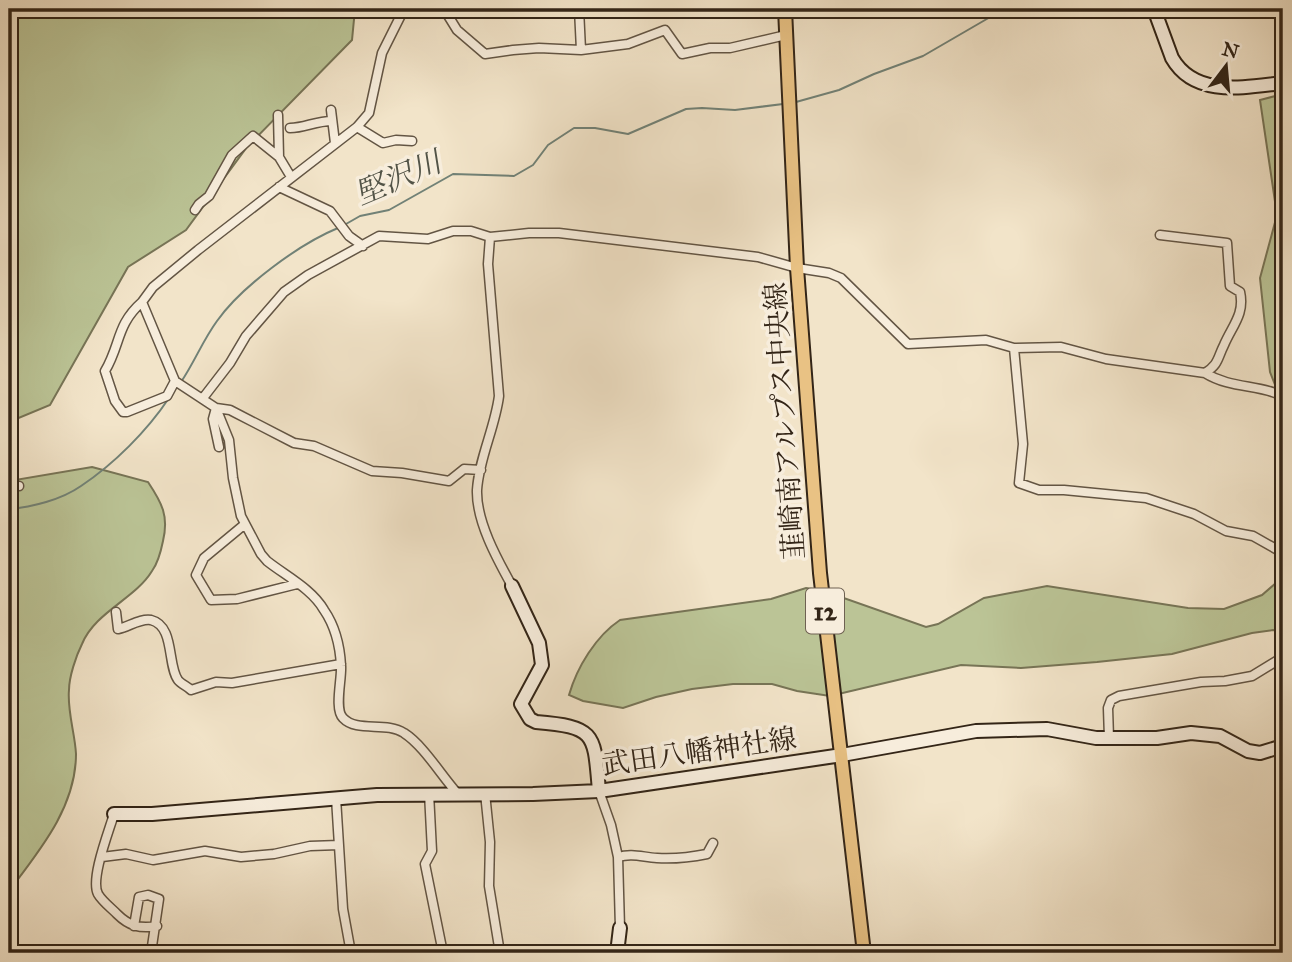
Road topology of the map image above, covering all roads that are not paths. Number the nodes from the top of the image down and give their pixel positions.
1 (404, 9) edge
2 (444, 9) edge
3 (579, 9) edge
4 (785, 9) edge
5 (1154, 9) edge
6 (786, 35) junction
7 (580, 50) junction
8 (1283, 83) edge
9 (331, 110) dead end
10 (278, 115) dead end
11 (325, 118) junction
12 (358, 127) junction
13 (290, 128) dead end
14 (412, 141) dead end
15 (335, 143) junction
16 (279, 157) junction
17 (291, 177) junction
18 (279, 187) junction
19 (195, 210) dead end
20 (1160, 235) dead end
21 (490, 237) junction
22 (363, 246) junction
23 (797, 268) junction
24 (142, 302) junction
25 (1014, 348) junction
26 (1205, 373) junction
27 (175, 381) junction
28 (200, 396) junction
29 (1283, 396) edge
30 (216, 408) junction
31 (219, 447) dead end
32 (481, 470) junction
33 (9, 486) edge
34 (19, 486) dead end
35 (245, 524) junction
36 (1283, 553) edge
37 (297, 584) junction
38 (512, 586) joint
39 (116, 612) dead end
40 (1283, 657) edge
41 (341, 664) junction
42 (1109, 738) junction
43 (1283, 746) edge
44 (842, 755) junction
45 (599, 791) junction
46 (429, 793) junction
47 (457, 793) junction
48 (485, 793) junction
49 (336, 798) junction
50 (114, 814) joint
51 (713, 843) dead end
52 (339, 845) junction
53 (102, 857) junction
54 (618, 857) junction
55 (134, 926) junction
56 (157, 926) junction
57 (620, 929) joint
58 (151, 953) edge
59 (351, 953) edge
60 (443, 953) edge
61 (500, 953) edge
62 (617, 953) edge
63 (864, 953) edge

1 - 12 street
2 - 7 street
3 - 7 street
4 - 6 main road, 韮崎南アルプス中央線 / 12
5 - 8 main road
6 - 7 street
6 - 23 main road, 韮崎南アルプス中央線 / 12
9 - 11 street
10 - 16 street
11 - 13 street
11 - 15 street
12 - 14 street
12 - 15 street
15 - 17 street
16 - 17 street
16 - 19 street
17 - 18 street
18 - 22 street
18 - 24 street
20 - 26 street
21 - 22 street
21 - 23 street
21 - 32 street
22 - 28 street
23 - 25 street
23 - 44 main road, 韮崎南アルプス中央線 / 12
24 - 27 street
24 - 27 street
25 - 26 street
25 - 36 street
26 - 29 street
27 - 28 street
28 - 30 street
30 - 31 street
30 - 32 street
30 - 35 street
32 - 38 street
33 - 34 street
35 - 37 street
35 - 37 street
37 - 41 street
38 - 45 main road
39 - 41 street
40 - 42 street
41 - 47 street
42 - 43 main road, 武田八幡神社線
42 - 44 main road, 武田八幡神社線
44 - 45 main road, 武田八幡神社線
44 - 63 main road, 韮崎南アルプス中央線 / 12
45 - 48 main road, 武田八幡神社線
45 - 54 street
46 - 47 main road, 武田八幡神社線
46 - 49 main road, 武田八幡神社線
46 - 60 street
47 - 48 main road, 武田八幡神社線
48 - 61 street
49 - 50 main road, 武田八幡神社線
49 - 52 street
50 - 53 street
51 - 54 street
52 - 53 street
52 - 59 street
53 - 55 street
54 - 57 street
55 - 56 street
55 - 56 street
56 - 58 street
57 - 62 main road

